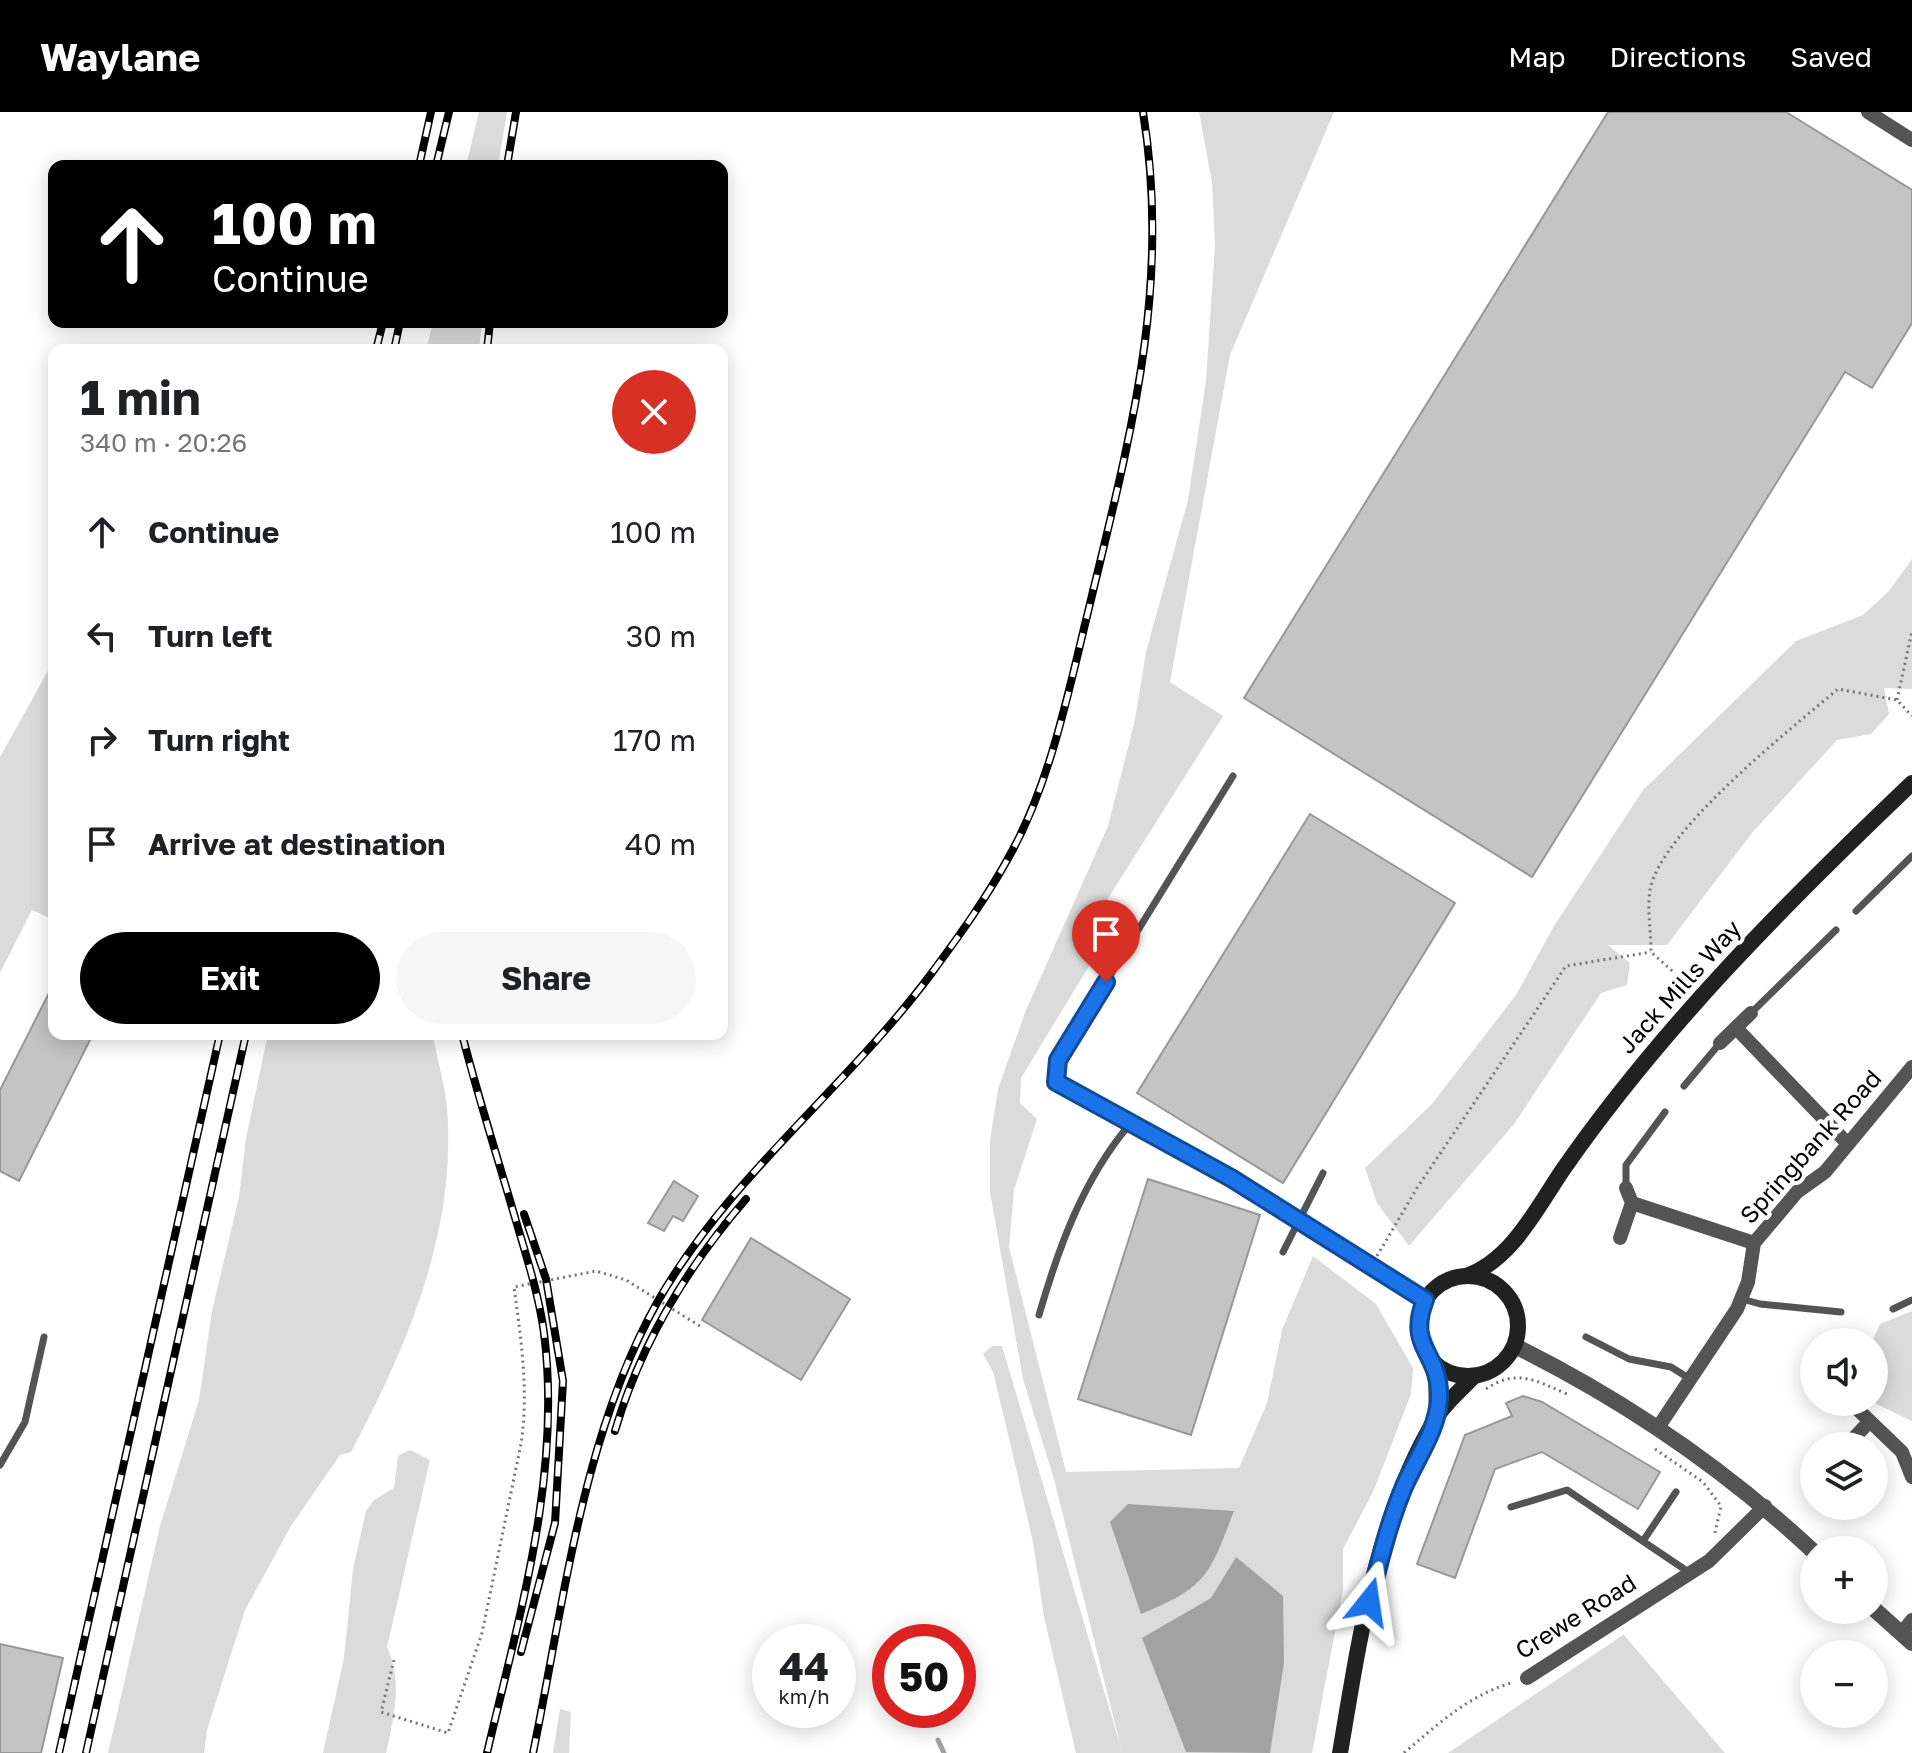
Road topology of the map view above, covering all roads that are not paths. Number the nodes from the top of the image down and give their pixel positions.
1 (1868, 112) edge
2 (1912, 140) edge
3 (1233, 776) dead end
4 (1912, 783) edge
5 (1912, 856) edge
6 (1856, 911) dead end
7 (1836, 930) dead end
8 (1751, 1013) joint
9 (1736, 1028) junction
10 (1720, 1043) joint
11 (1909, 1077) edge
12 (1684, 1086) dead end
13 (1665, 1112) dead end
14 (1129, 1125) junction
15 (1847, 1143) junction
16 (1323, 1173) dead end
17 (1626, 1188) joint
18 (1632, 1203) junction
19 (1297, 1220) junction
20 (1620, 1238) dead end
21 (1754, 1243) junction
22 (1509, 1246) junction
23 (1283, 1252) dead end
24 (1466, 1276) junction
25 (1502, 1288) junction
26 (1742, 1299) junction
27 (1425, 1300) junction
28 (1912, 1300) edge
29 (1893, 1309) dead end
30 (1841, 1312) dead end
31 (1039, 1315) dead end
32 (44, 1337) dead end
33 (1586, 1337) dead end
34 (1515, 1346) junction
35 (1436, 1366) junction
36 (1473, 1377) junction
37 (1690, 1379) junction
38 (1437, 1416) junction
39 (1863, 1416) edge
40 (1869, 1422) junction
41 (1659, 1426) junction
42 (1860, 1432) edge
43 (0, 1465) edge
44 (1912, 1477) edge
45 (1676, 1492) dead end
46 (1765, 1506) junction
47 (1511, 1507) dead end
48 (1800, 1539) edge
49 (1643, 1541) junction
50 (1690, 1573) junction
51 (1912, 1620) edge
52 (1888, 1622) edge
53 (1906, 1639) edge
54 (1527, 1678) road end
55 (1340, 1753) edge

1 - 2 street
3 - 14 lane
4 - 22 main road, Jack Mills Way
5 - 6 lane
7 - 8 lane
8 - 9 street
9 - 10 street
9 - 15 street
10 - 12 lane
11 - 15 street, Springbank Road
13 - 17 lane
14 - 19 lane
14 - 31 lane
15 - 21 street, Springbank Road
16 - 19 lane
17 - 18 street
18 - 20 street
18 - 21 street
19 - 23 lane
19 - 27 lane
21 - 26 street, Springbank Road
22 - 24 main road, Jack Mills Way
22 - 25 main road, Jack Mills Way
24 - 25 main road
24 - 27 main road
25 - 34 main road
26 - 30 lane
26 - 37 street, Springbank Road
27 - 35 main road
28 - 29 lane
32 - 43 lane
33 - 37 lane
34 - 36 main road
34 - 41 street
35 - 36 main road
35 - 38 main road
36 - 38 main road
37 - 41 street, Springbank Road
38 - 55 main road
39 - 40 street
40 - 42 street
40 - 44 street
41 - 46 street
45 - 49 lane
46 - 48 street
46 - 50 street, Crewe Road
47 - 49 lane
49 - 50 lane
50 - 54 street, Crewe Road
51 - 53 street
52 - 53 street

